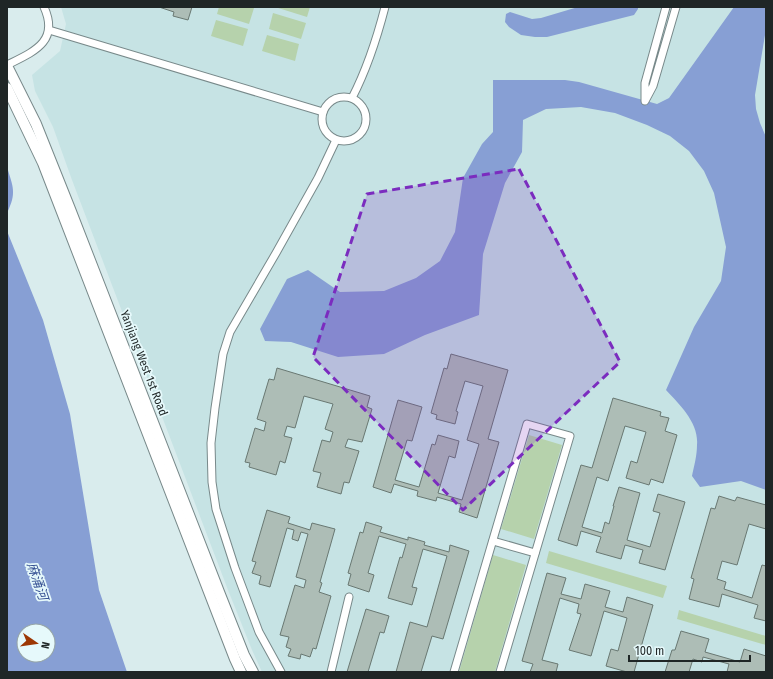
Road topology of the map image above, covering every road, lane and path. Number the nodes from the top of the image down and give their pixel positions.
1 (44, 7) edge
2 (385, 7) edge
3 (666, 7) edge
4 (676, 7) edge
5 (49, 30) junction
6 (7, 66) edge
7 (7, 88) edge
8 (352, 98) junction
9 (323, 112) junction
10 (336, 140) junction
11 (493, 540) junction
12 (535, 553) junction
13 (350, 597) dead end
14 (241, 672) edge
15 (253, 672) edge
16 (281, 672) edge
17 (331, 672) edge
18 (454, 672) edge
19 (500, 672) edge

1 - 5 street
2 - 8 street
3 - 4 street
5 - 6 street
5 - 9 street
6 - 15 street, Yanjiang West 1st Road
7 - 14 street, Yanjiang West 1st Road
8 - 9 street
8 - 10 street
9 - 10 street
10 - 16 street
11 - 12 street
11 - 12 street
11 - 18 street
12 - 19 street
13 - 17 street

